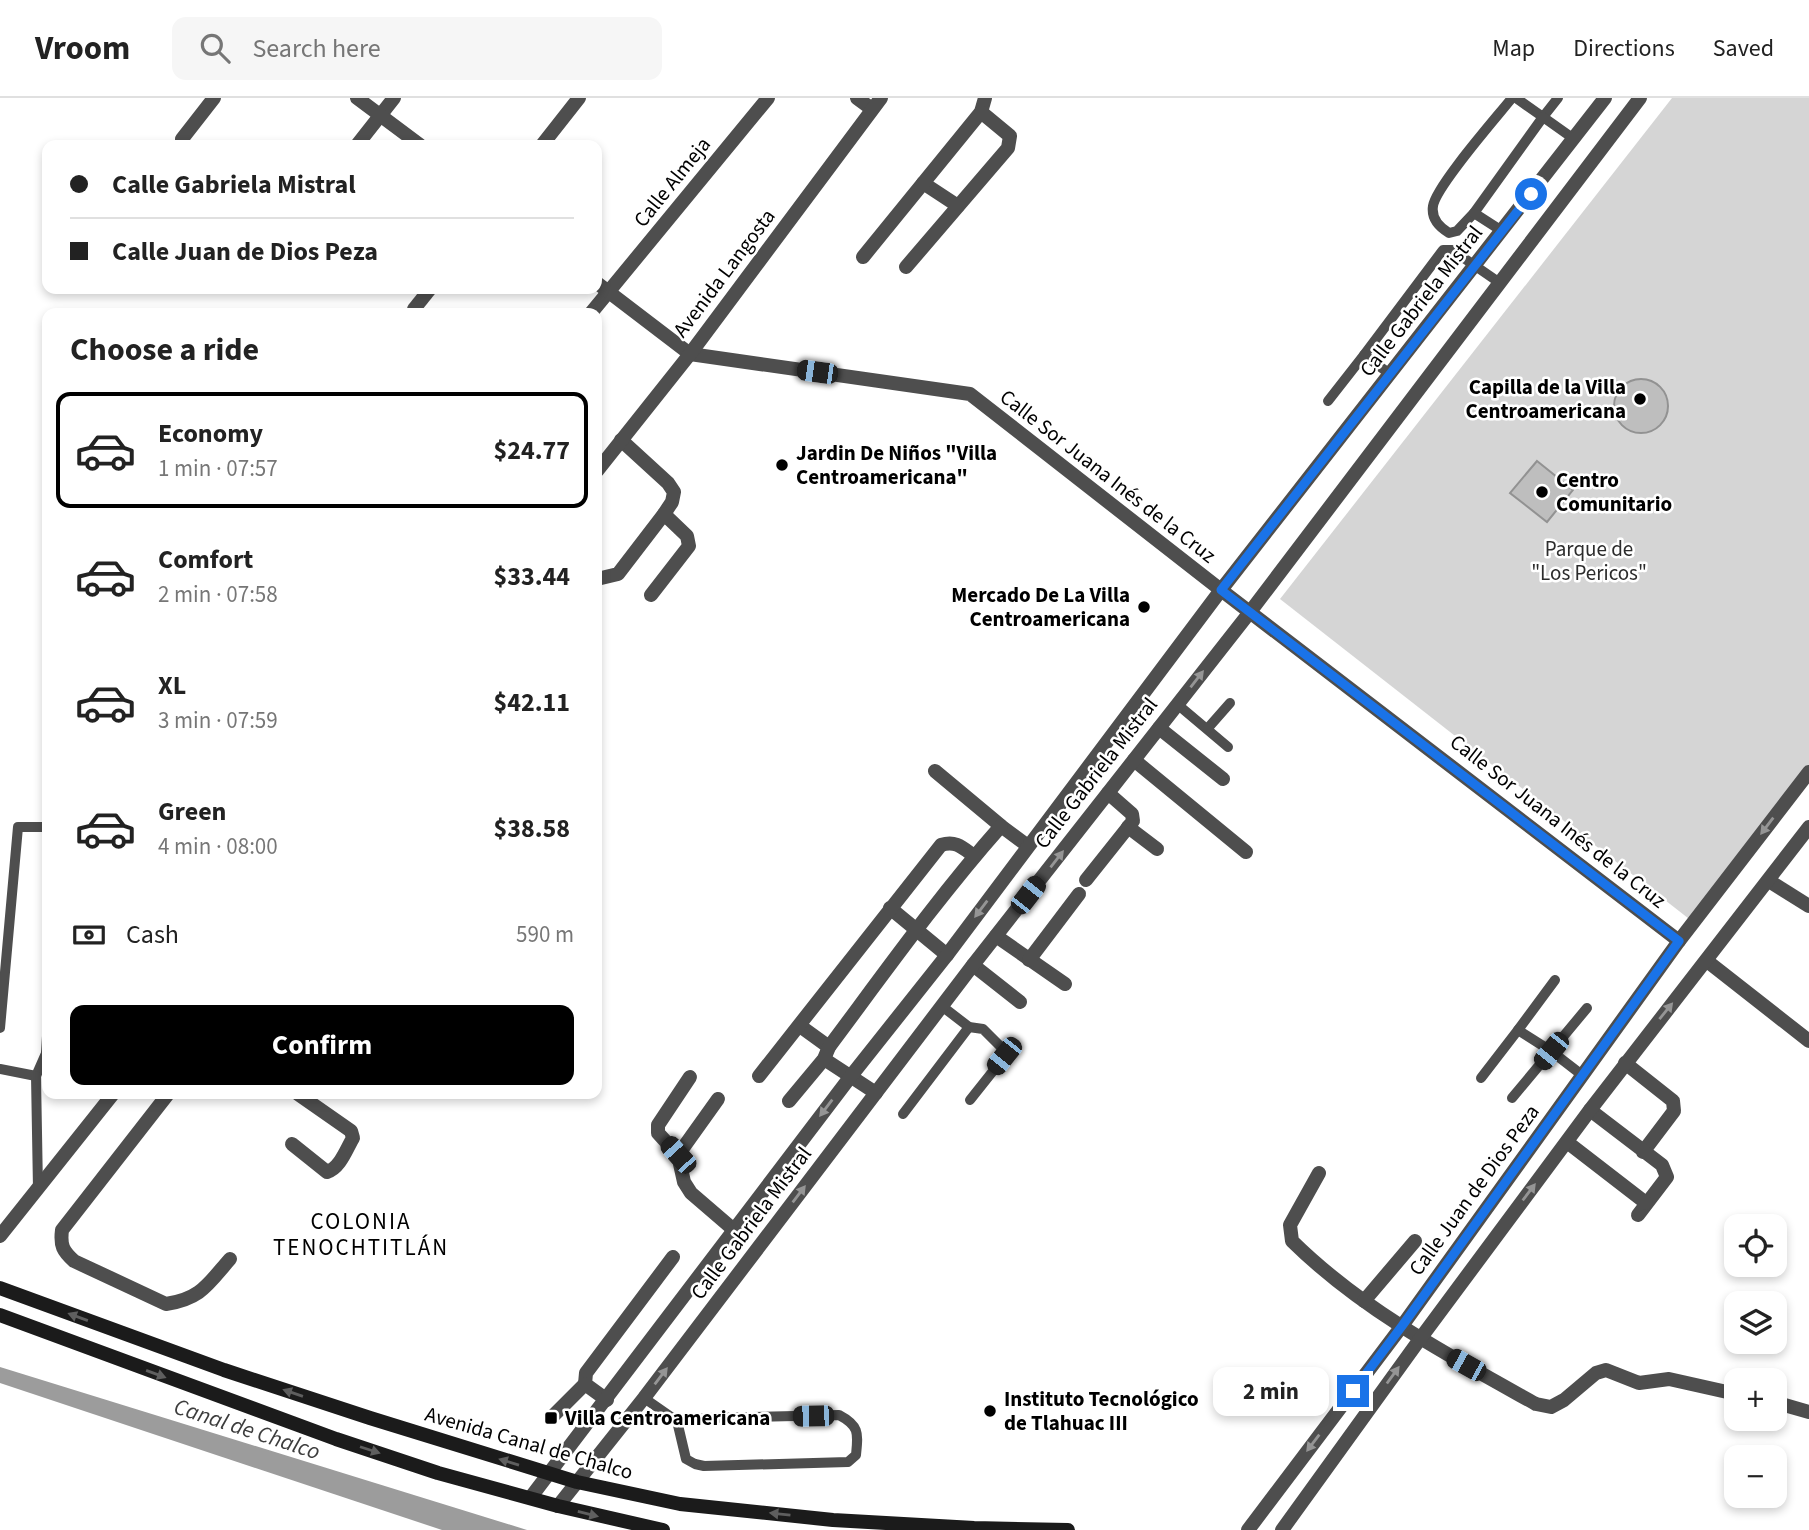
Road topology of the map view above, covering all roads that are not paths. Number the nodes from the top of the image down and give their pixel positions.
1 (215, 98) edge
2 (357, 98) edge
3 (394, 98) edge
4 (579, 98) edge
5 (768, 98) edge
6 (858, 98) edge
7 (1514, 98) edge
8 (1558, 98) edge
9 (1605, 98) edge
10 (1640, 98) edge
11 (877, 104) edge
12 (983, 105) edge
13 (381, 115) junction
14 (1543, 117) junction
15 (182, 139) dead end
16 (1574, 139) junction
17 (361, 140) edge
18 (414, 140) edge
19 (546, 140) edge
20 (923, 183) junction
21 (958, 206) junction
22 (1474, 213) junction
23 (1502, 231) junction
24 (863, 257) dead end
25 (1475, 266) junction
26 (906, 267) dead end
27 (1500, 283) junction
28 (603, 288) edge
29 (426, 294) edge
30 (415, 308) edge
31 (690, 354) junction
32 (1364, 355) junction
33 (1390, 374) junction
34 (1328, 401) dead end
35 (621, 440) junction
36 (602, 465) edge
37 (664, 514) junction
38 (602, 578) edge
39 (1221, 590) junction
40 (651, 595) dead end
41 (1250, 611) junction
42 (1230, 703) dead end
43 (1177, 704) junction
44 (1160, 728) junction
45 (1208, 728) junction
46 (1228, 747) dead end
47 (1134, 760) junction
48 (935, 771) dead end
49 (1809, 772) edge
50 (1223, 779) dead end
51 (1108, 793) junction
52 (1001, 826) junction
53 (42, 827) edge
54 (1128, 827) junction
55 (1809, 827) edge
56 (1028, 846) junction
57 (1157, 849) dead end
58 (1246, 852) dead end
59 (974, 856) junction
60 (1086, 880) dead end
61 (1769, 881) junction
62 (1079, 894) dead end
63 (1809, 906) edge
64 (890, 908) junction
65 (916, 931) junction
66 (996, 936) junction
67 (1679, 941) junction
68 (947, 955) junction
69 (1029, 960) junction
70 (1707, 961) junction
71 (973, 965) junction
72 (1555, 980) dead end
73 (1065, 984) dead end
74 (1020, 1002) dead end
75 (943, 1007) junction
76 (1587, 1007) dead end
77 (800, 1026) junction
78 (969, 1027) junction
79 (0, 1028) edge
80 (1518, 1030) junction
81 (1809, 1041) edge
82 (1551, 1051) junction
83 (826, 1053) junction
84 (42, 1063) edge
85 (1625, 1063) junction
86 (0, 1069) edge
87 (1582, 1075) junction
88 (36, 1076) junction
89 (759, 1076) dead end
90 (851, 1076) junction
91 (690, 1077) dead end
92 (1481, 1078) dead end
93 (876, 1093) junction
94 (1512, 1098) dead end
95 (109, 1099) edge
96 (164, 1099) edge
97 (305, 1099) edge
98 (718, 1099) dead end
99 (970, 1100) dead end
100 (789, 1101) dead end
101 (1590, 1110) junction
102 (903, 1114) dead end
103 (1567, 1142) junction
104 (292, 1144) dead end
105 (1643, 1152) junction
106 (678, 1155) junction
107 (1319, 1173) dead end
108 (38, 1189) junction
109 (734, 1230) junction
110 (0, 1236) edge
111 (1415, 1241) dead end
112 (673, 1257) dead end
113 (230, 1259) dead end
114 (0, 1288) edge
115 (1364, 1301) junction
116 (0, 1315) edge
117 (1402, 1326) junction
118 (1420, 1339) junction
119 (585, 1384) junction
120 (1724, 1391) edge
121 (644, 1398) junction
122 (607, 1400) junction
123 (1787, 1406) edge
124 (1809, 1412) edge
125 (551, 1419) dead end
126 (677, 1421) junction
127 (548, 1475) junction
128 (577, 1482) junction
129 (531, 1497) junction
130 (558, 1506) junction
131 (663, 1530) edge
132 (1068, 1530) edge
133 (1248, 1530) edge
134 (1282, 1530) edge

1 - 15 street
2 - 13 street
3 - 13 street
4 - 19 street
5 - 28 street, Calle Almeja
6 - 11 street
7 - 14 lane
7 - 22 lane
8 - 14 lane
9 - 16 street, Calle Gabriela Mistral
10 - 27 street, Calle Gabriela Mistral
11 - 31 street, Avenida Langosta
12 - 20 street
12 - 21 street
13 - 17 street
13 - 18 street
14 - 16 lane
14 - 22 lane
16 - 23 street, Calle Gabriela Mistral
20 - 21 street
20 - 24 street
21 - 26 street
22 - 23 lane
23 - 25 street, Calle Gabriela Mistral
25 - 27 lane
25 - 32 lane
25 - 33 street, Calle Gabriela Mistral
27 - 41 street, Calle Gabriela Mistral
28 - 31 street
29 - 30 street
31 - 35 street, Avenida Langosta
31 - 39 street, Calle Sor Juana Inés de la Cruz
32 - 33 lane
32 - 34 lane
33 - 39 street, Calle Gabriela Mistral
35 - 36 street, Avenida Langosta
35 - 37 street
37 - 38 street
37 - 40 street
39 - 41 street, Calle Sor Juana Inés de la Cruz
39 - 56 street, Calle Gabriela Mistral
43 -> 41 street, Calle Gabriela Mistral
41 - 67 street, Calle Sor Juana Inés de la Cruz
42 - 45 lane
43 - 44 street, Calle Gabriela Mistral
43 - 45 lane
44 - 47 street, Calle Gabriela Mistral
44 - 50 street
45 - 46 lane
47 - 51 street, Calle Gabriela Mistral
47 - 58 street
48 - 52 street
49 -> 67 street, Calle Juan de Dios Peza
51 - 54 street
66 -> 51 street, Calle Gabriela Mistral
52 - 56 street
52 - 59 street
53 - 79 lane
54 - 57 street
54 - 60 street
55 - 61 street
56 -> 68 street, Calle Gabriela Mistral
59 - 64 street
59 - 65 street
61 - 63 street
61 - 70 street
62 - 69 street
64 - 65 street
64 - 77 street
65 - 68 street
65 - 83 street
66 - 69 street
66 - 71 street, Calle Gabriela Mistral
67 - 87 street, Calle Juan de Dios Peza
68 - 90 street, Calle Gabriela Mistral
69 - 73 street
70 - 81 street
85 -> 70 street
71 - 74 street
71 - 75 street, Calle Gabriela Mistral
72 - 80 lane
75 - 78 lane
75 - 93 street, Calle Gabriela Mistral
76 - 82 lane
77 - 83 street
77 - 89 street
78 - 99 lane
78 - 102 lane
80 - 82 lane
80 - 92 lane
82 - 87 lane
82 - 94 lane
83 - 90 street
83 - 100 street
84 - 88 lane
85 - 101 street
85 - 105 street
86 - 88 lane
87 - 117 street, Calle Juan de Dios Peza
88 - 108 lane
90 - 93 street
90 -> 109 street, Calle Gabriela Mistral
91 - 106 street
121 -> 93 street, Calle Gabriela Mistral
95 - 108 street
96 - 113 street
97 - 104 street
98 - 106 street
101 - 103 street
101 - 105 street
103 - 105 street
118 -> 103 street
106 - 109 street
107 - 115 street
108 - 110 street
109 - 122 street, Calle Gabriela Mistral
111 - 115 street
112 - 119 street
127 -> 114 main road, Avenida Canal de Chalco
115 - 117 street
116 -> 129 main road
117 - 118 street
117 -> 133 street, Calle Juan de Dios Peza
118 - 120 street
134 -> 118 street
119 - 122 street
119 - 125 street
121 - 126 lane
121 - 128 street, Calle Gabriela Mistral
122 - 127 street, Calle Gabriela Mistral
123 - 124 street
126 - 126 lane
127 - 128 main road, Avenida Canal de Chalco
127 - 129 street, Calle Gabriela Mistral
128 - 130 street, Calle Gabriela Mistral
132 -> 128 main road, Avenida Canal de Chalco
129 - 130 main road
130 -> 131 main road

